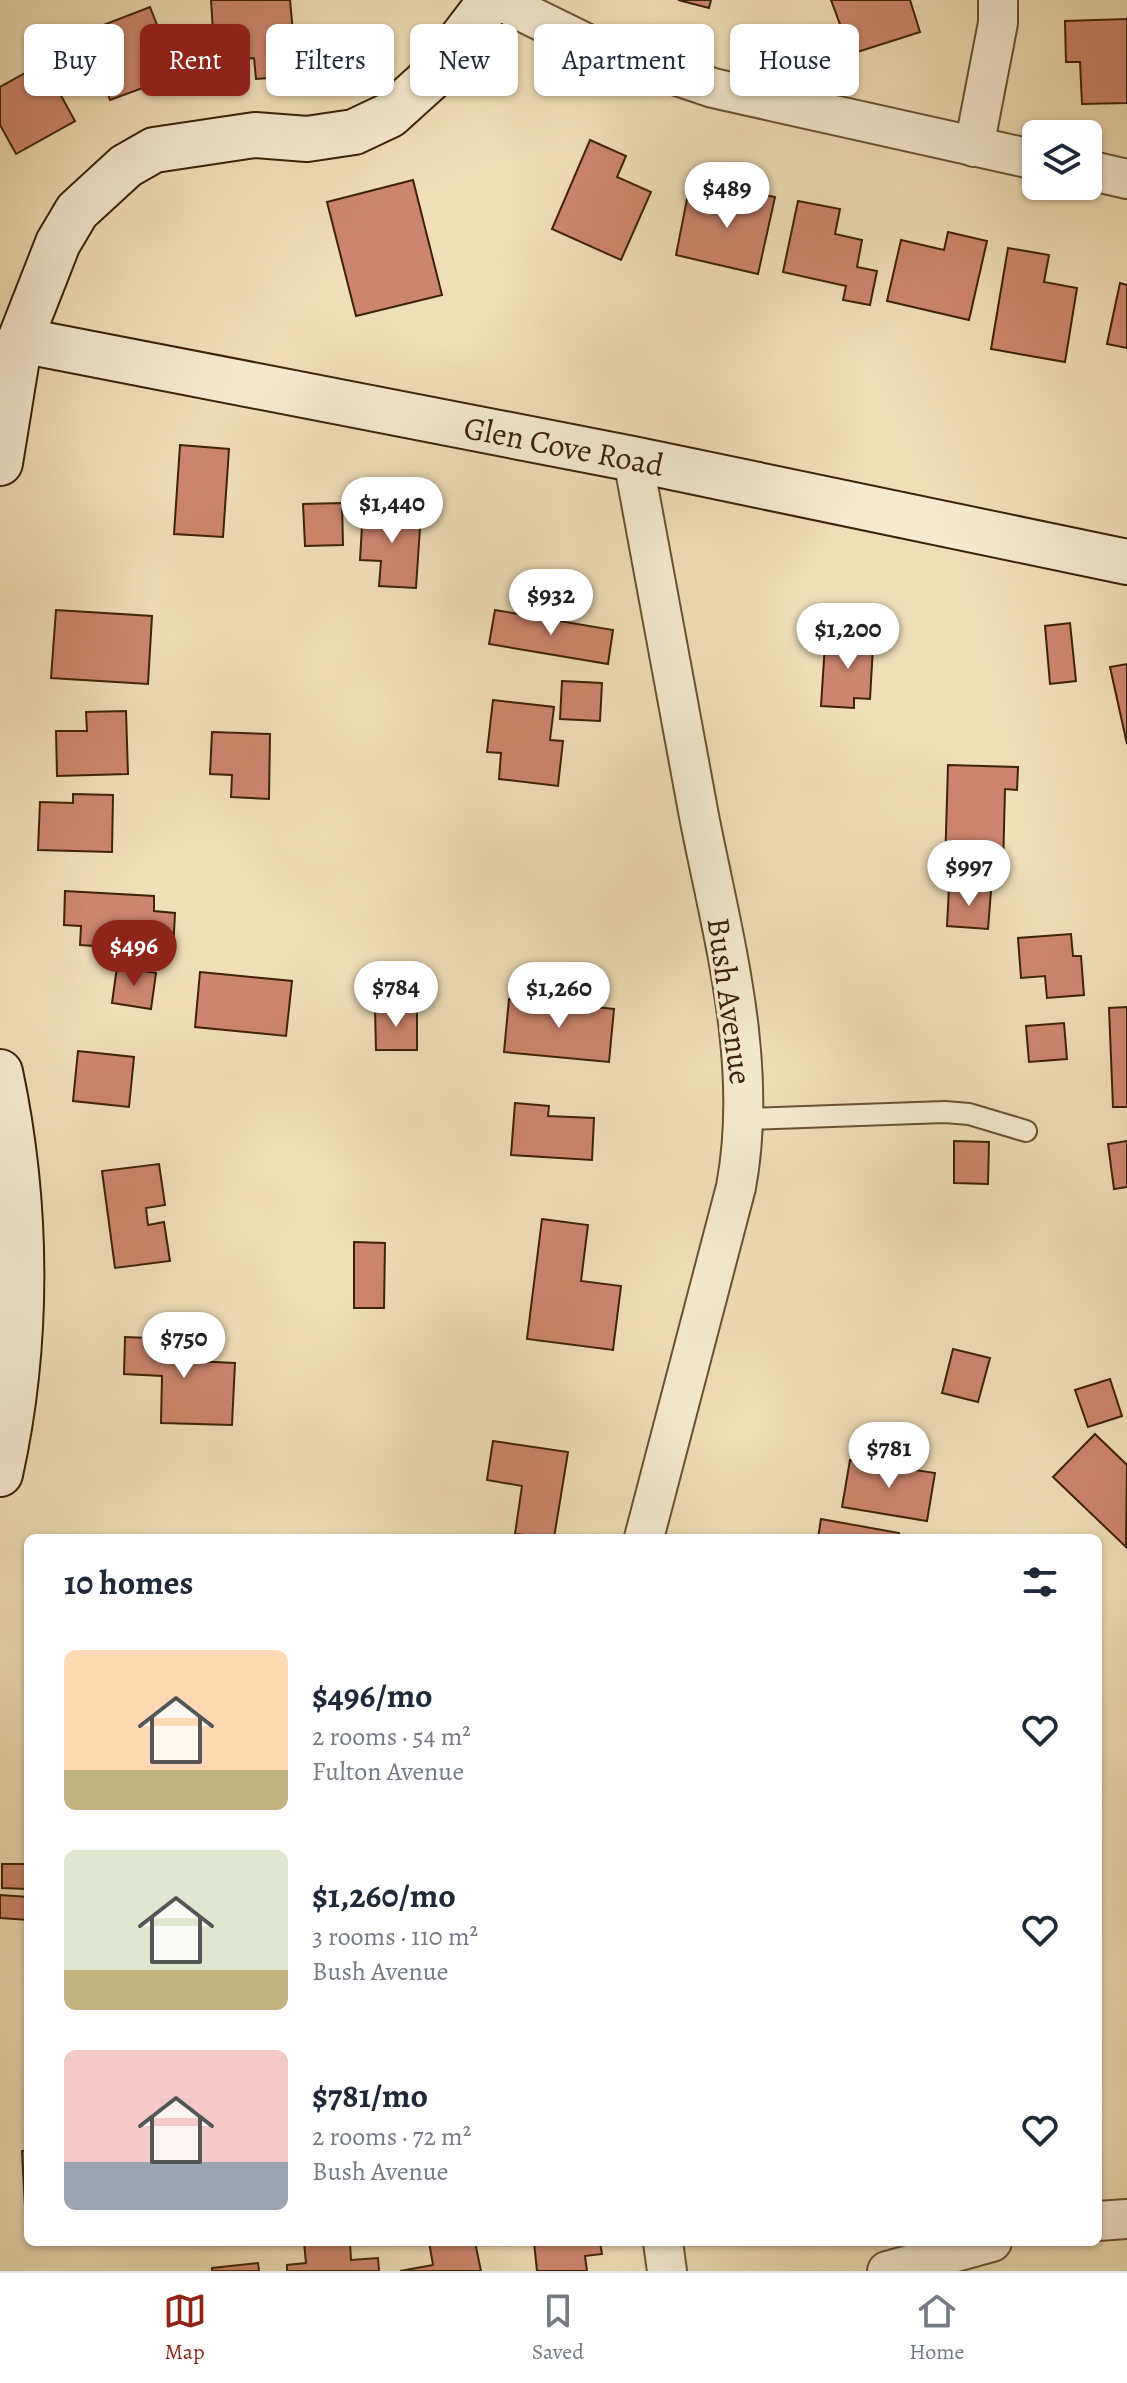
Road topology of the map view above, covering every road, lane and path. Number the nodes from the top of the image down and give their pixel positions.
1 (491, 0) edge
2 (498, 0) edge
3 (998, 0) edge
4 (974, 147) junction
5 (1022, 157) edge
6 (1102, 173) edge
7 (1127, 179) edge
8 (10, 338) edge
9 (633, 459) junction
10 (0, 463) edge
11 (1127, 562) edge
12 (0, 1072) edge
13 (745, 1119) junction
14 (1026, 1131) dead end
15 (0, 1474) edge
16 (645, 1534) edge
17 (1127, 2219) edge
18 (1102, 2221) edge
19 (664, 2246) edge
20 (978, 2246) edge
21 (667, 2271) edge
22 (887, 2271) edge

1 - 8 street
2 - 4 street
3 - 4 street
4 - 5 street
6 - 7 street
8 - 9 street, Glen Cove Road
8 - 10 street
9 - 11 street, Glen Cove Road
9 - 13 street, Bush Avenue
12 - 15 street
13 - 14 lane
13 - 16 street, Bush Avenue
17 - 18 street
19 - 21 street
20 - 22 street

